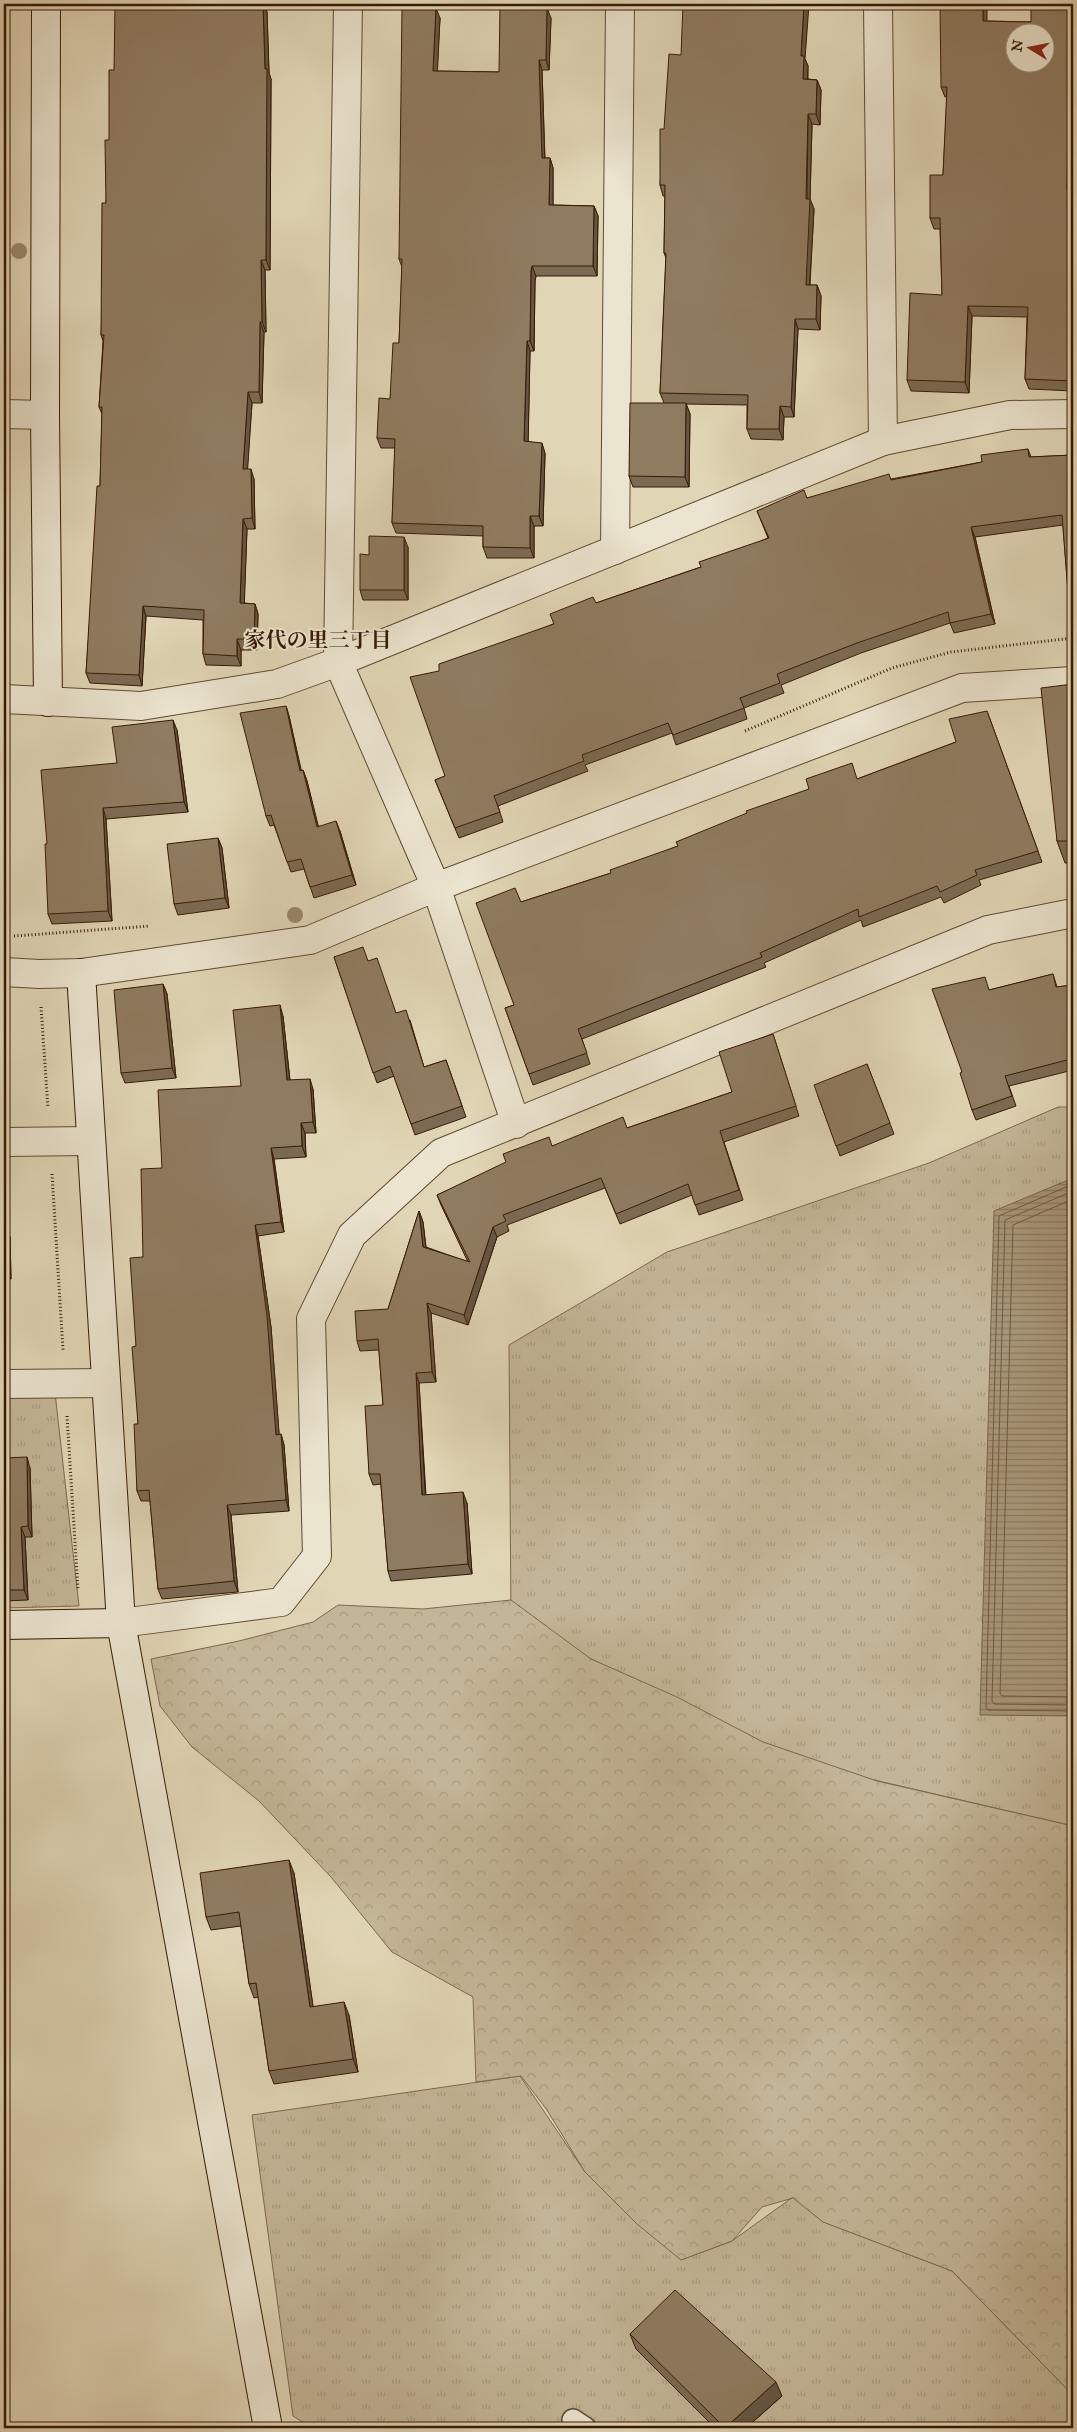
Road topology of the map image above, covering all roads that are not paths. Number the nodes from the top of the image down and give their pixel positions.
1 (46, 4) edge
2 (348, 4) edge
3 (620, 4) edge
4 (878, 4) edge
5 (4, 414) edge
6 (1073, 414) edge
7 (45, 415) junction
8 (883, 441) junction
9 (615, 550) junction
10 (338, 662) junction
11 (1073, 681) edge
12 (4, 699) edge
13 (48, 702) junction
14 (436, 887) junction
15 (1073, 914) edge
16 (4, 972) edge
17 (81, 973) junction
18 (516, 1124) junction
19 (91, 1140) junction
20 (4, 1142) edge
21 (106, 1383) junction
22 (4, 1384) edge
23 (121, 1623) junction
24 (4, 1625) edge
25 (268, 2428) edge

1 - 7 street
2 - 10 street
3 - 9 street
4 - 8 street
5 - 7 street
6 - 8 street
7 - 13 street
8 - 9 street
9 - 10 street
10 - 13 street
10 - 14 street
11 - 14 street
12 - 13 street
14 - 17 street
14 - 18 street
15 - 18 street
16 - 17 street
17 - 19 street
18 - 23 street
19 - 20 street
19 - 21 street
21 - 22 street
21 - 23 street
23 - 24 street
23 - 25 street

